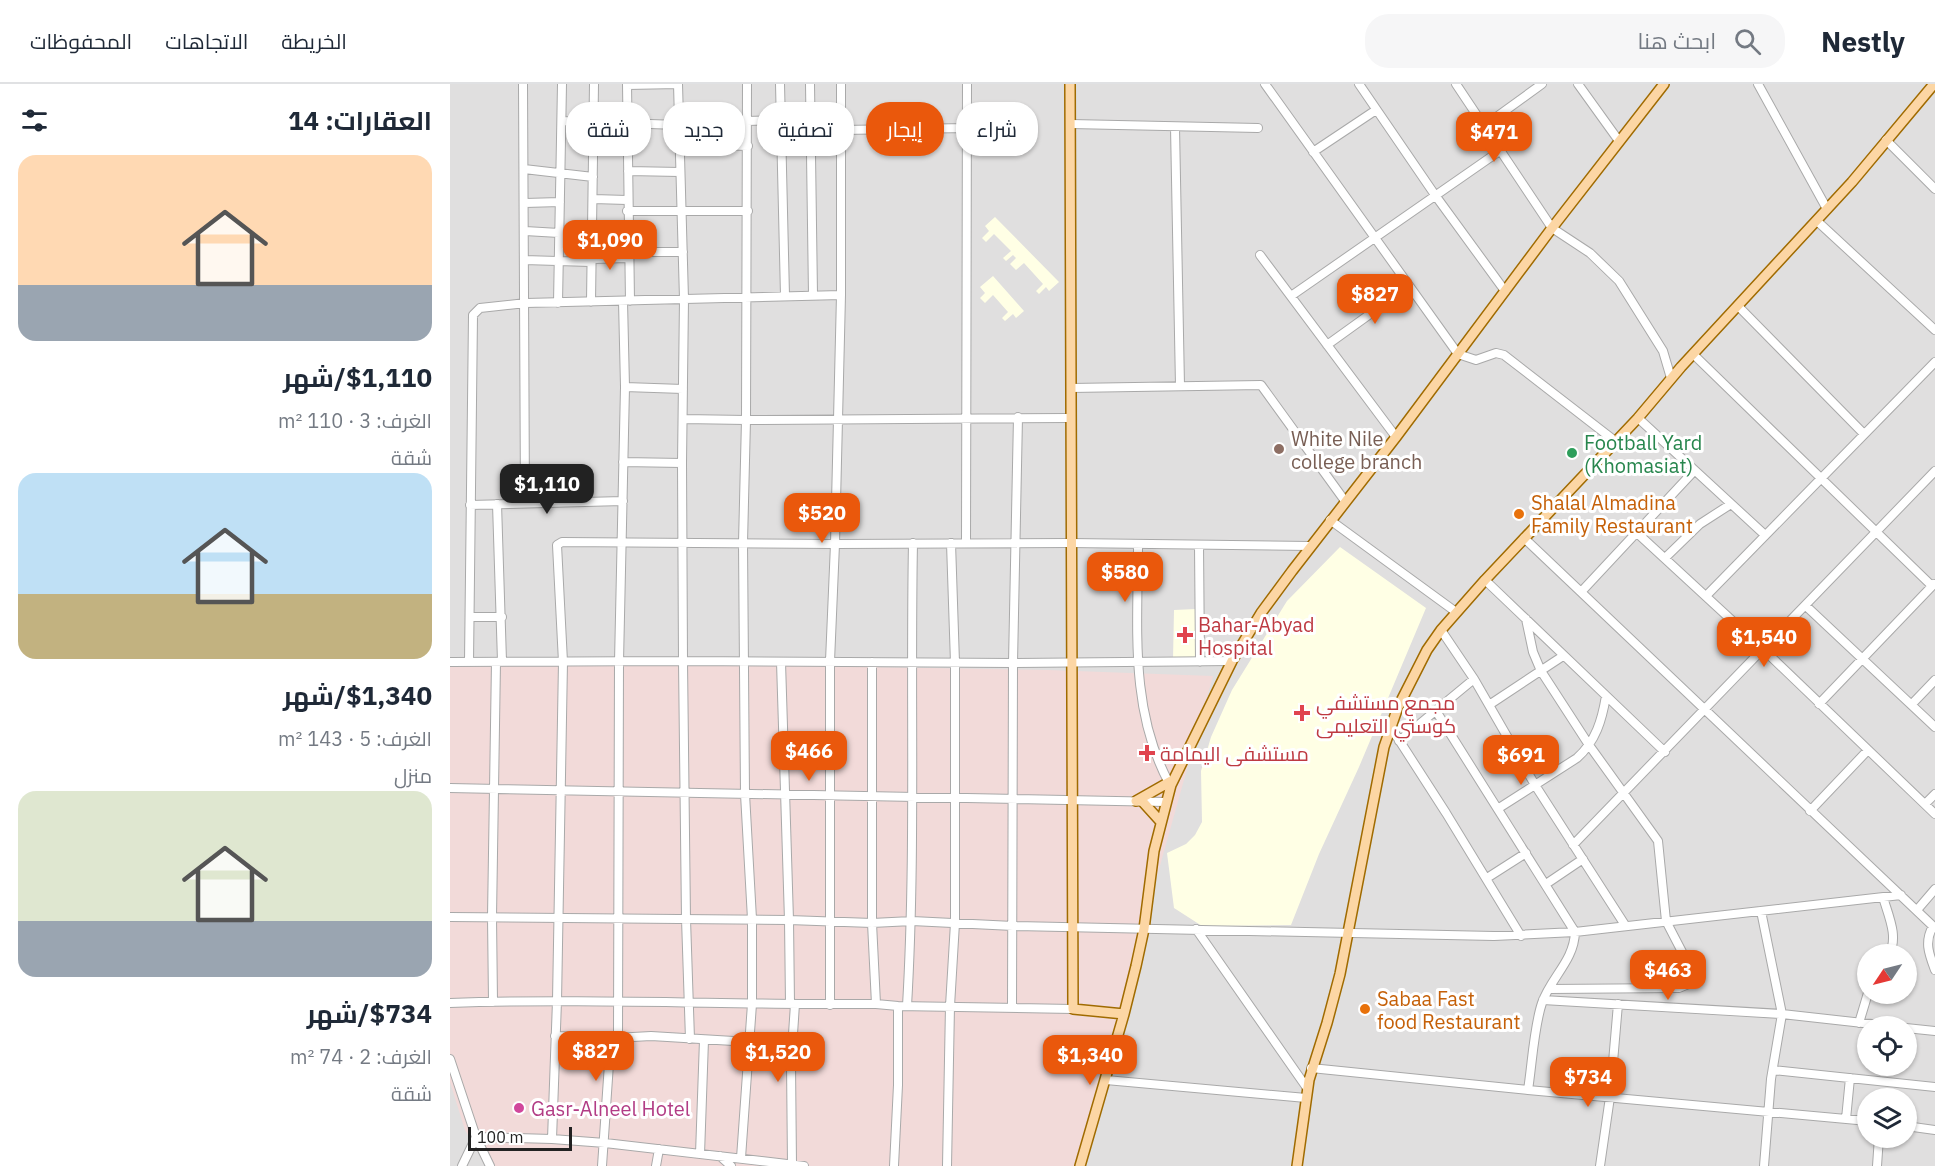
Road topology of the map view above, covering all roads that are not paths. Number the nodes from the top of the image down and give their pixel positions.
1 (523, 84) edge
2 (562, 84) edge
3 (594, 84) edge
4 (627, 84) edge
5 (678, 84) edge
6 (747, 84) edge
7 (780, 84) edge
8 (810, 84) edge
9 (841, 84) edge
10 (967, 84) edge
11 (1070, 84) edge
12 (1265, 84) edge
13 (1359, 84) edge
14 (1456, 84) edge
15 (1542, 84) edge
16 (1578, 84) edge
17 (1758, 84) edge
18 (1934, 84) edge
19 (1663, 85) edge
20 (594, 102) edge
21 (627, 102) edge
22 (678, 102) edge
23 (780, 102) edge
24 (810, 102) edge
25 (841, 102) edge
26 (967, 102) edge
27 (1376, 110) junction
28 (562, 121) junction
29 (566, 121) edge
30 (747, 121) junction
31 (757, 121) edge
32 (1071, 124) junction
33 (1484, 126) junction
34 (1175, 127) junction
35 (956, 128) edge
36 (1258, 128) dead end
37 (854, 130) edge
38 (1886, 140) junction
39 (1619, 141) junction
40 (745, 146) edge
41 (748, 146) junction
42 (1501, 150) junction
43 (1313, 152) junction
44 (594, 156) edge
45 (627, 156) edge
46 (680, 156) edge
47 (781, 156) edge
48 (811, 156) edge
49 (842, 156) edge
50 (967, 156) edge
51 (524, 169) junction
52 (628, 171) junction
53 (680, 172) junction
54 (561, 174) junction
55 (593, 177) junction
56 (1935, 189) edge
57 (1435, 195) junction
58 (593, 199) junction
59 (627, 200) junction
60 (560, 202) junction
61 (525, 203) junction
62 (1827, 209) junction
63 (627, 211) junction
64 (748, 211) junction
65 (681, 212) junction
66 (1817, 221) junction
67 (1552, 228) junction
68 (525, 231) junction
69 (560, 233) junction
70 (1375, 238) junction
71 (683, 252) junction
72 (628, 255) junction
73 (1260, 255) dead end
74 (524, 260) junction
75 (559, 261) junction
76 (591, 261) junction
77 (1408, 286) junction
78 (1505, 291) junction
79 (813, 295) junction
80 (841, 295) junction
81 (785, 296) junction
82 (1291, 296) junction
83 (746, 297) junction
84 (684, 299) junction
85 (626, 301) junction
86 (591, 302) junction
87 (526, 303) junction
88 (558, 303) junction
89 (1738, 306) junction
90 (1935, 330) edge
91 (1327, 345) junction
92 (1458, 354) junction
93 (1693, 354) junction
94 (1935, 362) edge
95 (1671, 378) junction
96 (1180, 386) junction
97 (625, 387) junction
98 (1071, 388) junction
99 (683, 389) junction
100 (967, 417) junction
101 (1018, 417) junction
102 (1070, 418) junction
103 (1638, 418) junction
104 (683, 419) junction
105 (838, 419) junction
106 (746, 420) junction
107 (1864, 434) junction
108 (1396, 437) junction
109 (1615, 441) junction
110 (623, 462) junction
111 (682, 463) junction
112 (1694, 471) junction
113 (1935, 471) edge
114 (1821, 478) junction
115 (623, 501) junction
116 (1345, 501) junction
117 (525, 503) junction
118 (497, 504) junction
119 (1731, 504) junction
120 (470, 505) junction
121 (1330, 520) junction
122 (1636, 532) junction
123 (1876, 532) junction
124 (1765, 536) junction
125 (1524, 538) junction
126 (683, 542) junction
127 (966, 542) junction
128 (623, 543) junction
129 (743, 543) junction
130 (913, 543) junction
131 (951, 543) junction
132 (1014, 543) junction
133 (1070, 543) junction
134 (835, 544) junction
135 (1138, 544) junction
136 (1199, 545) junction
137 (1310, 546) junction
138 (1665, 558) junction
139 (1485, 580) junction
140 (1934, 585) edge
141 (1581, 592) junction
142 (1706, 596) junction
143 (1806, 606) junction
144 (1456, 612) junction
145 (470, 617) junction
146 (502, 617) junction
147 (1526, 619) junction
148 (1441, 630) junction
149 (1764, 650) junction
150 (1563, 656) junction
151 (1862, 659) junction
152 (499, 661) junction
153 (683, 661) junction
154 (450, 662) edge
155 (469, 662) junction
156 (562, 662) junction
157 (619, 662) junction
158 (745, 662) junction
159 (781, 662) junction
160 (830, 662) junction
161 (872, 662) junction
162 (1072, 662) junction
163 (1200, 662) junction
164 (1232, 662) junction
165 (911, 663) junction
166 (955, 663) junction
167 (1012, 663) junction
168 (1138, 663) junction
169 (1541, 671) junction
170 (1474, 679) junction
171 (1935, 680) edge
172 (1606, 696) junction
173 (1819, 704) junction
174 (1912, 704) junction
175 (1489, 705) junction
176 (1436, 711) junction
177 (1705, 711) junction
178 (1390, 726) junction
179 (1935, 727) edge
180 (1399, 741) junction
181 (1589, 745) junction
182 (1868, 750) junction
183 (1665, 752) junction
184 (1171, 782) junction
185 (1535, 785) junction
186 (450, 788) edge
187 (495, 790) junction
188 (559, 791) junction
189 (618, 792) junction
190 (684, 793) junction
191 (745, 794) junction
192 (785, 794) junction
193 (1623, 794) junction
194 (1935, 794) edge
195 (830, 795) junction
196 (873, 796) junction
197 (913, 796) junction
198 (954, 797) junction
199 (1011, 800) junction
200 (1072, 800) junction
201 (1139, 801) junction
202 (1166, 802) junction
203 (1925, 804) junction
204 (1498, 808) junction
205 (1810, 811) junction
206 (1935, 814) edge
207 (1161, 822) junction
208 (1573, 845) junction
209 (1526, 853) junction
210 (1582, 859) junction
211 (1487, 878) junction
212 (1546, 884) junction
213 (1935, 889) edge
214 (1901, 895) junction
215 (1883, 897) junction
216 (1917, 910) junction
217 (1761, 911) junction
218 (450, 917) edge
219 (492, 917) junction
220 (557, 918) junction
221 (686, 919) junction
222 (752, 919) junction
223 (618, 920) junction
224 (789, 920) junction
225 (830, 921) junction
226 (912, 921) junction
227 (1666, 921) junction
228 (872, 923) junction
229 (955, 923) junction
230 (1013, 926) junction
231 (1625, 926) junction
232 (1072, 927) junction
233 (1934, 927) edge
234 (1144, 929) junction
235 (1196, 929) junction
236 (1349, 932) junction
237 (1575, 932) junction
238 (1521, 936) junction
239 (1893, 944) edge
240 (1935, 970) edge
241 (1549, 989) junction
242 (1543, 1000) junction
243 (618, 1001) junction
244 (494, 1002) junction
245 (557, 1002) junction
246 (450, 1003) edge
247 (689, 1004) junction
248 (752, 1004) junction
249 (792, 1004) junction
250 (876, 1004) junction
251 (1618, 1004) junction
252 (830, 1005) junction
253 (898, 1006) junction
254 (907, 1006) junction
255 (950, 1006) junction
256 (1012, 1007) junction
257 (1073, 1009) junction
258 (1124, 1014) junction
259 (1782, 1014) junction
260 (1857, 1023) edge
261 (1917, 1029) edge
262 (1935, 1031) edge
263 (555, 1036) junction
264 (615, 1038) junction
265 (690, 1039) junction
266 (704, 1040) junction
267 (750, 1042) junction
268 (450, 1059) edge
269 (1311, 1068) junction
270 (1773, 1070) junction
271 (1850, 1078) junction
272 (1106, 1080) junction
273 (1935, 1087) edge
274 (1528, 1090) junction
275 (1307, 1093) junction
276 (1610, 1097) junction
277 (1769, 1111) junction
278 (1846, 1119) junction
279 (1857, 1120) edge
280 (1917, 1128) edge
281 (1935, 1130) edge
282 (476, 1137) junction
283 (552, 1139) junction
284 (605, 1143) junction
285 (1878, 1148) edge
286 (659, 1149) junction
287 (700, 1154) junction
288 (720, 1156) junction
289 (741, 1158) junction
290 (792, 1165) edge
291 (462, 1166) edge
292 (490, 1166) edge
293 (602, 1166) edge
294 (656, 1166) edge
295 (720, 1166) edge
296 (731, 1166) edge
297 (804, 1166) edge
298 (894, 1166) edge
299 (947, 1166) edge
300 (1080, 1166) edge
301 (1297, 1166) edge
302 (1600, 1166) edge
303 (1764, 1166) edge
304 (1877, 1166) edge

1 - 51 street
2 - 28 street
3 - 20 street
4 - 5 street
4 - 21 street
5 - 22 street
6 - 30 street
7 - 23 street
8 - 24 street
9 - 25 street
10 - 26 street
11 - 32 main road
12 - 43 street
13 - 27 street
14 - 33 street
15 - 33 street
16 - 39 street
17 - 62 street
18 - 38 main road
19 - 39 main road
27 - 43 street
27 - 57 street
28 - 29 street
28 - 54 street
30 - 31 street
30 - 41 street
32 - 34 street
32 - 98 main road
33 - 42 street
34 - 36 street
34 - 96 street
35 - 37 street
38 - 56 street
38 - 62 main road
39 - 67 main road
40 - 41 street
41 - 64 street
42 - 57 street
42 - 67 street
43 - 70 street
44 - 55 street
45 - 52 street
46 - 53 street
47 - 81 street
48 - 79 street
49 - 80 street
50 - 100 street
51 - 54 street
51 - 61 street
52 - 53 street
52 - 59 street
53 - 65 street
54 - 55 street
54 - 60 street
55 - 58 street
57 - 70 street
57 - 78 street
58 - 59 street
58 - 76 street
59 - 63 street
60 - 61 street
60 - 69 street
61 - 68 street
62 - 66 main road
63 - 65 street
63 - 72 street
64 - 65 street
64 - 83 street
65 - 71 street
66 - 89 main road
66 - 90 street
67 - 78 main road
67 - 95 street
68 - 69 street
68 - 74 street
69 - 75 street
70 - 77 street
70 - 82 street
71 - 72 street
71 - 84 street
72 - 76 street
72 - 85 street
73 - 82 street
74 - 75 street
74 - 87 street
75 - 76 street
75 - 88 street
76 - 86 street
77 - 91 street
77 - 92 street
78 - 92 main road
79 - 80 street
79 - 81 street
80 - 105 street
81 - 83 street
82 - 91 street
83 - 84 street
83 - 106 street
84 - 85 street
84 - 99 street
85 - 86 street
85 - 97 street
86 - 88 street
87 - 88 street
87 - 117 street
87 - 120 street
89 - 93 main road
89 - 107 street
91 - 108 street
92 - 108 main road
92 - 109 street
93 - 95 main road
93 - 114 street
94 - 107 street
95 - 103 main road
96 - 98 street
96 - 116 street
97 - 99 street
97 - 110 street
98 - 102 main road
99 - 104 street
100 - 101 street
100 - 105 street
100 - 127 street
101 - 102 street
101 - 132 street
102 - 133 main road
103 - 109 main road
103 - 112 street
104 - 106 street
104 - 111 street
105 - 106 street
105 - 134 street
106 - 129 street
107 - 114 street
108 - 116 main road
109 - 125 main road
110 - 111 street
110 - 115 street
111 - 126 street
112 - 119 street
112 - 122 street
113 - 123 street
114 - 123 street
114 - 124 street
115 - 117 street
115 - 128 street
116 - 121 main road
117 - 118 street
118 - 120 street
118 - 146 street
119 - 124 street
119 - 138 street
120 - 145 street
121 - 137 main road
121 - 144 street
122 - 138 street
122 - 141 street
123 - 140 street
123 - 143 street
124 - 142 street
125 - 139 main road
125 - 141 street
126 - 128 street
126 - 129 street
126 - 153 street
127 - 131 street
127 - 132 street
128 - 156 street
128 - 157 street
129 - 134 street
129 - 158 street
130 - 131 street
130 - 134 street
130 - 165 street
131 - 166 street
132 - 133 street
132 - 167 street
133 - 135 street
133 - 162 main road
134 - 160 street
135 - 136 street
135 - 168 street
136 - 137 street
136 - 163 street
137 - 164 main road
138 - 142 street
139 - 144 main road
139 - 147 street
140 - 151 street
141 - 177 street
142 - 149 street
143 - 149 street
143 - 151 street
144 - 148 main road
145 - 146 street
145 - 155 street
146 - 152 street
147 - 150 street
147 - 169 street
148 - 170 street
148 - 178 main road
149 - 173 street
149 - 177 street
150 - 169 street
150 - 172 street
151 - 173 street
151 - 174 street
152 - 155 street
152 - 156 street
152 - 187 street
153 - 157 street
153 - 158 street
153 - 190 street
154 - 155 street
156 - 157 street
156 - 188 street
157 - 189 street
158 - 159 street
158 - 191 street
159 - 160 street
159 - 192 street
160 - 161 street
160 - 195 street
161 - 165 street
161 - 196 street
162 - 167 street
162 - 168 street
162 - 200 main road
163 - 164 street
163 - 168 street
164 - 184 main road
165 - 166 street
165 - 197 street
166 - 167 street
166 - 198 street
167 - 199 street
168 - 184 street
169 - 175 street
169 - 181 street
170 - 175 street
170 - 176 street
171 - 174 street
172 - 181 street
172 - 183 street
173 - 182 street
174 - 179 street
175 - 185 street
176 - 180 street
176 - 204 street
177 - 183 street
177 - 205 street
178 - 180 street
178 - 236 main road
180 - 211 street
181 - 185 street
181 - 193 street
182 - 203 street
182 - 205 street
183 - 193 street
184 - 201 main road
184 - 202 main road
185 - 204 street
185 - 208 street
186 - 187 street
187 - 188 street
187 - 219 street
188 - 189 street
188 - 220 street
189 - 190 street
189 - 223 street
190 - 191 street
190 - 221 street
191 - 192 street
191 - 222 street
192 - 195 street
192 - 224 street
193 - 208 street
193 - 227 street
194 - 203 street
195 - 196 street
195 - 225 street
196 - 197 street
196 - 228 street
197 - 198 street
197 - 226 street
198 - 199 street
198 - 229 street
199 - 200 street
199 - 230 street
200 - 201 street
200 - 232 main road
201 - 202 street
201 - 207 main road
202 - 207 main road
203 - 206 street
204 - 209 street
205 - 214 street
207 - 234 main road
208 - 210 street
209 - 211 street
209 - 212 street
210 - 212 street
210 - 231 street
211 - 238 street
212 - 237 street
213 - 216 street
214 - 215 street
214 - 216 street
215 - 217 street
215 - 239 street
216 - 233 street
217 - 227 street
217 - 259 street
218 - 219 street
219 - 220 street
219 - 244 street
220 - 223 street
220 - 245 street
221 - 222 street
221 - 223 street
221 - 247 street
222 - 224 street
222 - 248 street
223 - 243 street
224 - 225 street
224 - 249 street
225 - 228 street
225 - 252 street
226 - 228 street
226 - 229 street
226 - 254 street
227 - 231 street
227 - 241 street
228 - 250 street
229 - 230 street
229 - 255 street
230 - 232 street
230 - 256 street
231 - 237 street
232 - 234 street
232 - 257 main road
233 - 240 street
234 - 235 street
234 - 258 main road
235 - 236 street
235 - 275 street
236 - 238 street
236 - 269 main road
237 - 238 street
237 - 241 street
241 - 242 street
242 - 251 street
242 - 274 street
243 - 245 street
243 - 247 street
243 - 264 street
244 - 245 street
244 - 246 street
245 - 263 street
247 - 248 street
247 - 265 street
248 - 249 street
248 - 267 street
249 - 252 street
249 - 290 street
250 - 252 street
250 - 253 street
251 - 259 street
251 - 276 street
253 - 254 street
253 - 298 street
254 - 255 street
255 - 256 street
255 - 299 street
256 - 257 street
257 - 258 main road
258 - 272 main road
259 - 260 street
259 - 270 street
261 - 262 street
263 - 264 street
263 - 283 street
264 - 265 street
264 - 284 street
265 - 266 street
266 - 267 street
266 - 287 street
267 - 289 street
268 - 282 street
269 - 274 street
269 - 275 main road
270 - 271 street
270 - 277 street
271 - 273 street
271 - 278 street
272 - 275 street
272 - 300 main road
274 - 276 street
275 - 301 main road
276 - 277 street
276 - 302 street
277 - 278 street
277 - 303 street
278 - 279 street
280 - 281 street
282 - 283 street
282 - 291 street
282 - 292 street
283 - 284 street
284 - 286 street
284 - 293 street
285 - 304 street
286 - 287 street
286 - 294 street
287 - 288 street
288 - 289 street
288 - 295 street
288 - 296 street
289 - 290 street
290 - 297 street

